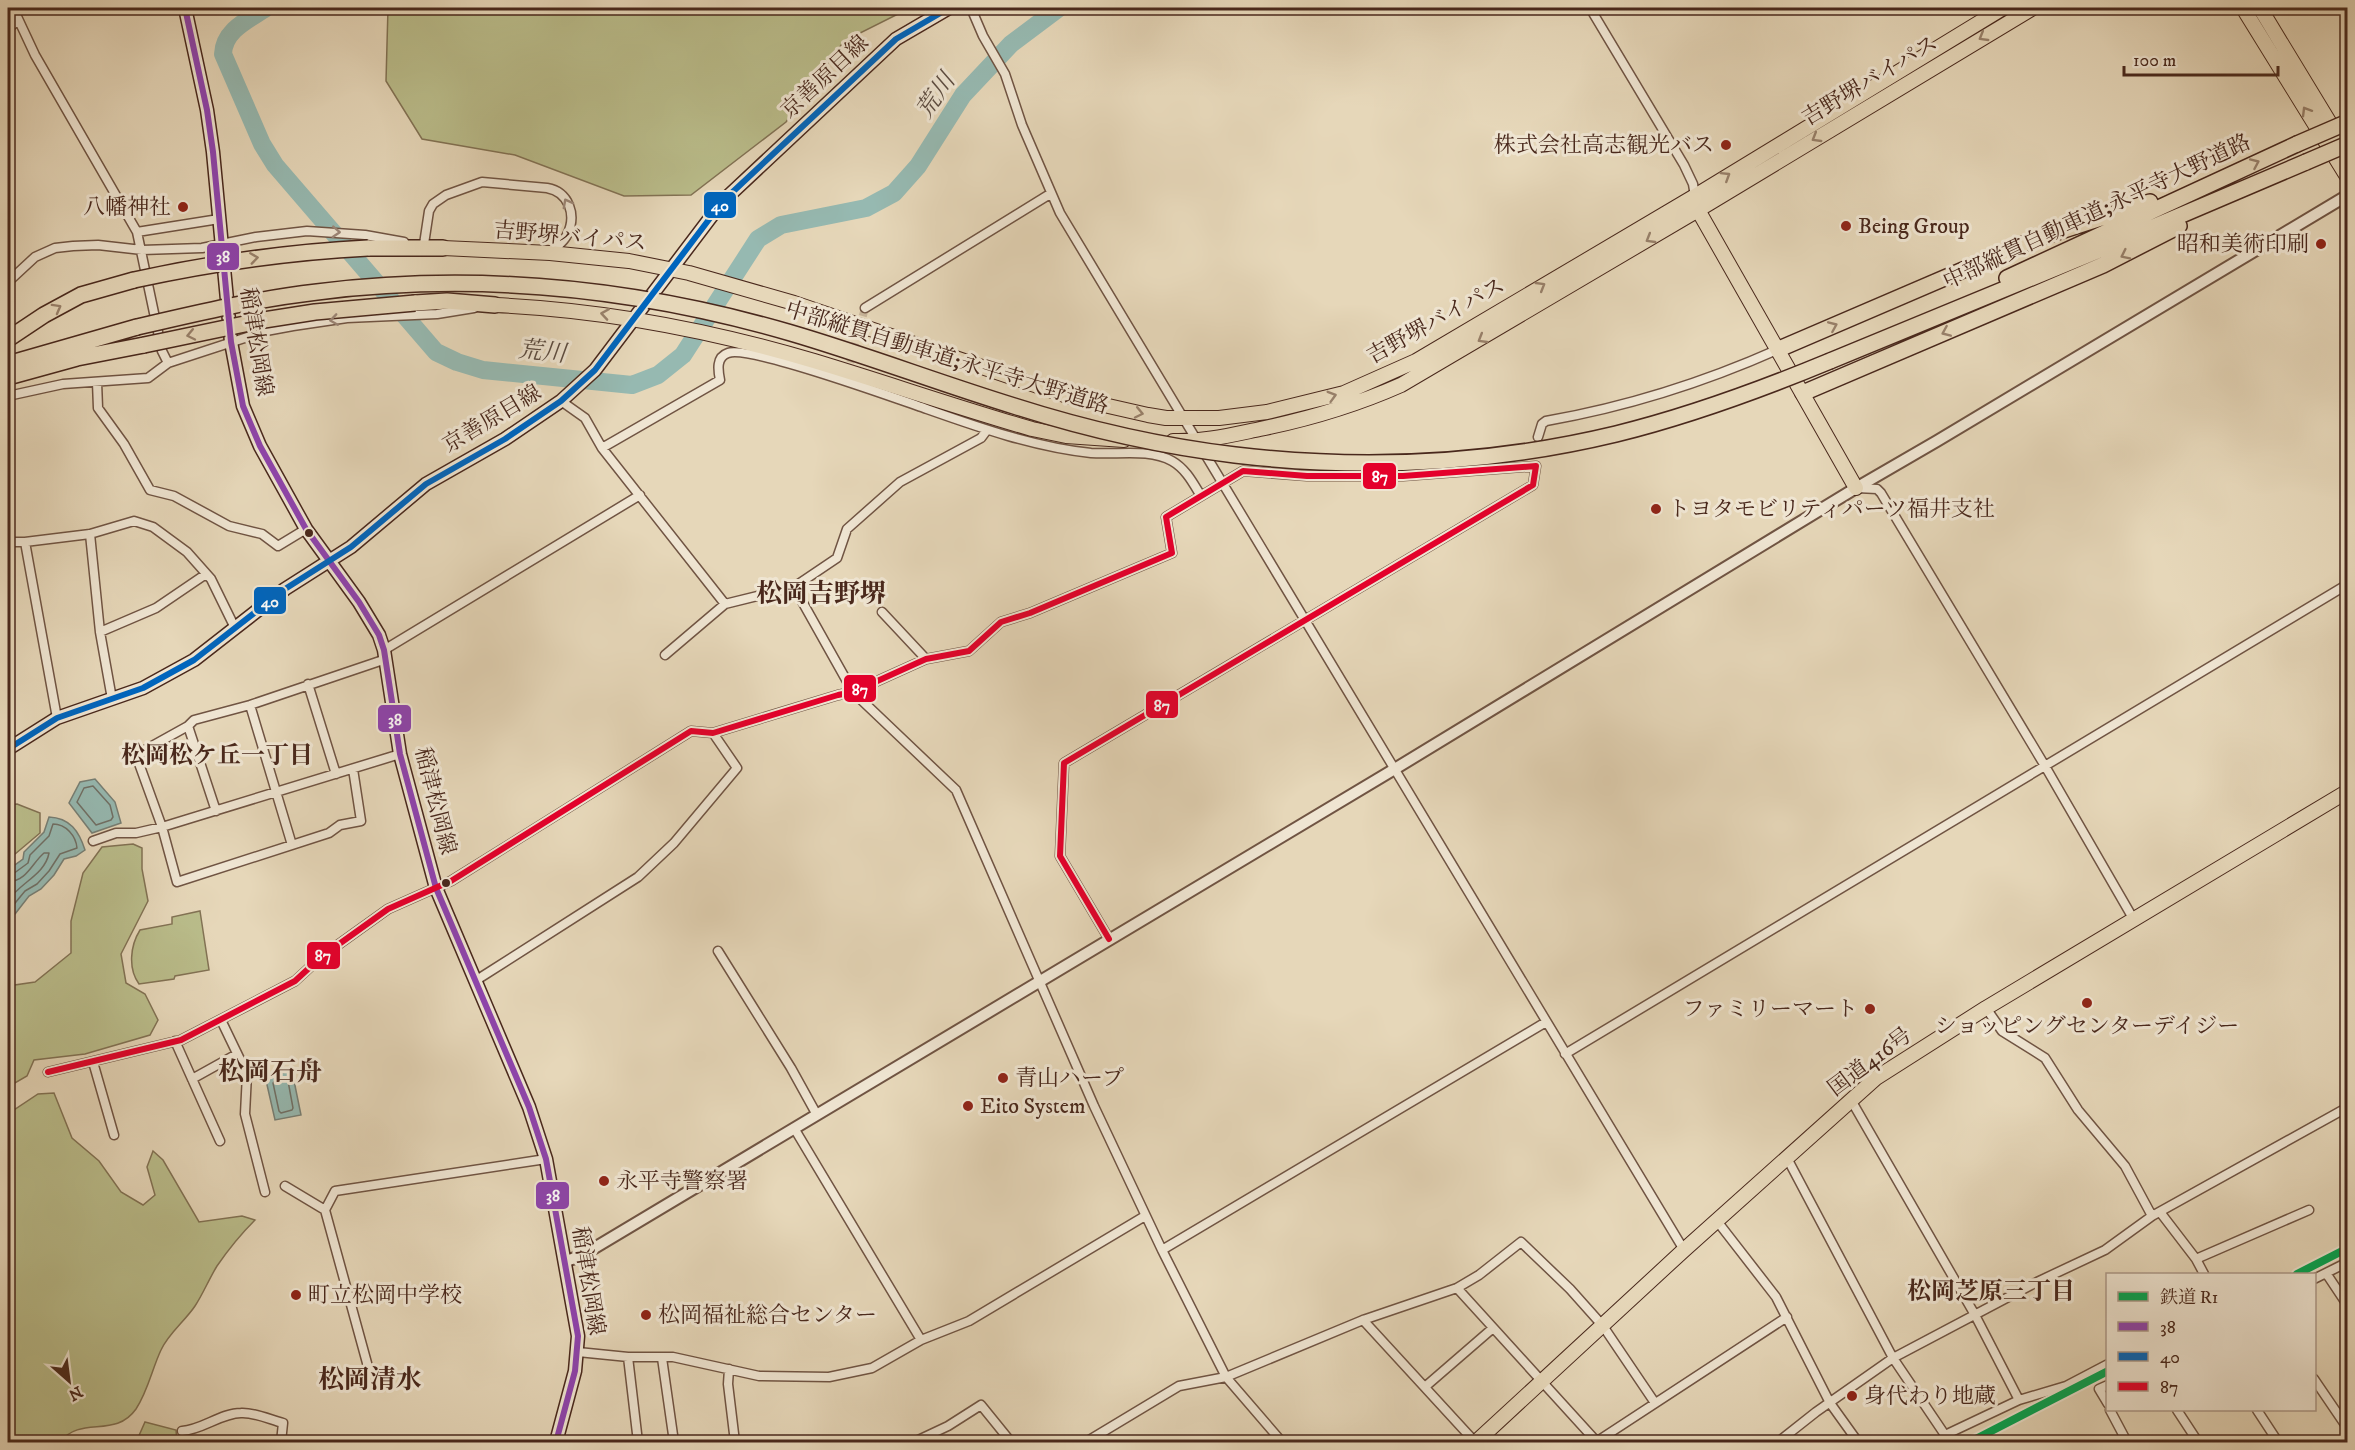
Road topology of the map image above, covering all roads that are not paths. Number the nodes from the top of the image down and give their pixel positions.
1 (13, 8) edge
2 (185, 8) edge
3 (949, 8) edge
4 (971, 8) edge
5 (1590, 8) edge
6 (2003, 8) edge
7 (2033, 8) edge
8 (2243, 8) edge
9 (2260, 8) edge
10 (18, 20) junction
11 (8, 29) edge
12 (2348, 122) edge
13 (2348, 144) edge
14 (2348, 153) edge
15 (2348, 178) edge
16 (2212, 183) junction
17 (2250, 187) junction
18 (1050, 194) junction
19 (1695, 195) junction
20 (2348, 195) edge
21 (1698, 210) junction
22 (219, 219) junction
23 (136, 232) junction
24 (367, 241) junction
25 (221, 244) junction
26 (424, 244) junction
27 (443, 248) joint
28 (465, 249) junction
29 (142, 250) junction
30 (550, 253) junction
31 (671, 270) junction
32 (8, 282) edge
33 (495, 305) junction
34 (865, 308) tunnel mouth
35 (634, 319) junction
36 (8, 339) edge
37 (231, 342) junction
38 (1867, 346) junction
39 (1779, 350) junction
40 (168, 363) junction
41 (8, 364) edge
42 (8, 377) edge
43 (97, 382) junction
44 (1803, 393) junction
45 (8, 396) edge
46 (561, 401) junction
47 (1186, 418) junction
48 (987, 430) junction
49 (1539, 437) dead end
50 (1198, 440) junction
51 (602, 448) junction
52 (1537, 456) dead end
53 (1536, 466) junction
54 (1223, 483) junction
55 (1856, 488) junction
56 (640, 495) junction
57 (1201, 496) junction
58 (306, 529) junction
59 (90, 534) junction
60 (8, 542) edge
61 (25, 542) junction
62 (328, 561) junction
63 (206, 573) junction
64 (2348, 584) edge
65 (794, 587) junction
66 (725, 604) junction
67 (882, 612) dead end
68 (1305, 619) junction
69 (236, 628) junction
70 (100, 632) junction
71 (385, 654) junction
72 (665, 655) dead end
73 (926, 659) junction
74 (308, 684) junction
75 (853, 692) junction
76 (112, 699) junction
77 (250, 705) junction
78 (57, 718) junction
79 (188, 726) junction
80 (713, 733) junction
81 (8, 749) edge
82 (400, 754) junction
83 (2045, 766) junction
84 (353, 769) junction
85 (1394, 770) junction
86 (336, 774) junction
87 (2348, 791) edge
88 (276, 792) junction
89 (216, 811) junction
90 (162, 827) junction
91 (93, 841) dead end
92 (292, 845) junction
93 (436, 888) junction
94 (2134, 920) junction
95 (1109, 939) junction
96 (718, 951) dead end
97 (1040, 980) junction
98 (475, 981) junction
99 (1986, 1008) junction
100 (221, 1020) junction
101 (1545, 1022) junction
102 (175, 1041) junction
103 (237, 1054) junction
104 (1565, 1054) junction
105 (93, 1062) junction
106 (48, 1072) dead end
107 (192, 1079) junction
108 (1851, 1100) junction
109 (2348, 1107) edge
110 (817, 1115) junction
111 (794, 1128) junction
112 (114, 1135) dead end
113 (220, 1141) dead end
114 (1787, 1158) junction
115 (546, 1159) junction
116 (285, 1186) dead end
117 (265, 1192) dead end
118 (325, 1209) junction
119 (2309, 1210) dead end
120 (2156, 1214) junction
121 (1145, 1216) junction
122 (1716, 1221) junction
123 (1162, 1250) junction
124 (1684, 1250) junction
125 (2196, 1259) junction
126 (566, 1262) junction
127 (2348, 1262) edge
128 (2203, 1273) edge
129 (2326, 1273) junction
130 (2316, 1278) edge
131 (1457, 1288) junction
132 (2348, 1306) edge
133 (1975, 1315) junction
134 (1787, 1317) junction
135 (1363, 1320) junction
136 (1603, 1326) junction
137 (1493, 1328) junction
138 (921, 1340) junction
139 (578, 1352) junction
140 (627, 1357) junction
141 (662, 1358) junction
142 (1893, 1358) junction
143 (367, 1363) dead end
144 (2106, 1365) edge
145 (729, 1369) junction
146 (1226, 1377) junction
147 (1542, 1382) junction
148 (2316, 1382) edge
149 (1426, 1386) junction
150 (2106, 1386) edge
151 (2019, 1400) junction
152 (2106, 1400) edge
153 (1655, 1403) junction
154 (1830, 1403) junction
155 (2111, 1411) edge
156 (2178, 1411) edge
157 (2258, 1411) edge
158 (2348, 1429) edge
159 (182, 1431) dead end
160 (1597, 1442) edge
161 (281, 1443) edge
162 (556, 1443) edge
163 (638, 1443) edge
164 (674, 1443) edge
165 (735, 1443) edge
166 (914, 1443) edge
167 (1011, 1443) edge
168 (1086, 1443) edge
169 (1282, 1443) edge
170 (1475, 1443) edge
171 (1778, 1443) edge
172 (1858, 1443) edge
173 (2127, 1443) edge
174 (2198, 1443) edge
175 (2278, 1443) edge

1 - 10 street
2 - 22 main road, 稲津松岡線
3 - 31 main road, 京善原目線
4 - 18 street
5 - 19 street
19 -> 6 highway, 吉野堺バイパス
7 -> 21 highway, 吉野堺バイパス
15 -> 8 highway
9 - 14 highway
10 - 11 street
10 - 23 street
16 -> 12 highway, 中部縦貫自動車道;永平寺大野道路, bridge
13 - 17 highway, 中部縦貫自動車道;永平寺大野道路, bridge
16 - 38 highway, 中部縦貫自動車道;永平寺大野道路
39 -> 16 highway
17 - 38 highway, 中部縦貫自動車道;永平寺大野道路
17 -> 44 highway
18 - 34 street
18 - 47 street
19 - 21 highway
47 -> 19 highway, 吉野堺バイパス
20 - 55 street
21 - 39 highway
21 -> 50 highway, 吉野堺バイパス
22 - 23 street
22 - 25 main road, 稲津松岡線
23 - 29 street
25 -> 24 street
24 - 26 street
24 - 27 highway
36 -> 24 highway, bridge
25 - 29 street
25 - 37 main road, 稲津松岡線
26 - 28 street
30 -> 26 street
27 - 28 highway, 吉野堺バイパス
28 - 30 highway, 吉野堺バイパス
29 - 32 street
29 - 40 street
30 - 31 highway, 吉野堺バイパス
31 - 35 main road, 京善原目線
31 -> 47 highway, 吉野堺バイパス
35 -> 33 highway, 吉野堺バイパス
33 -> 37 street
33 -> 42 highway, bridge
35 - 46 main road, 京善原目線
35 - 50 highway, 吉野堺バイパス
37 - 40 street
37 - 58 main road, 稲津松岡線
38 - 41 highway, 中部縦貫自動車道;永平寺大野道路, bridge
39 - 44 highway
39 - 49 street
40 - 43 street
43 - 45 street
43 - 58 street
44 - 55 highway
46 - 51 street
46 - 62 main road, 京善原目線
47 - 50 street
48 - 51 street
48 - 57 street
48 - 65 street
50 - 54 street
51 - 56 street
52 - 53 street
53 - 54 street
53 - 68 street
54 - 57 street
54 - 68 street
55 - 83 street
55 - 85 street
56 - 66 street
56 - 71 street
57 - 73 street
58 - 62 main road, 稲津松岡線
59 - 61 street
59 - 63 street
59 - 70 street
60 - 61 street
61 - 78 street
62 - 69 main road, 京善原目線
62 - 71 main road, 稲津松岡線
63 - 69 street
63 - 70 street
64 - 83 street
65 - 66 street
65 - 75 street
66 - 72 street
67 - 73 street
68 - 85 street
68 - 95 street
69 - 76 main road, 京善原目線
70 - 76 street
71 - 74 street
71 - 82 main road, 稲津松岡線
73 - 75 street
74 - 77 street
74 - 86 street
75 - 80 street
75 - 97 street
76 - 78 main road, 京善原目線
77 - 79 street
77 - 88 street
78 - 81 main road, 京善原目線
79 - 89 street
79 - 90 street
80 - 93 street
80 - 98 street
82 - 84 street
82 - 93 main road, 稲津松岡線
83 - 94 street
83 - 104 street
84 - 86 street
84 - 92 street
85 - 95 street
85 - 101 street
86 - 88 street
87 - 94 highway, 国道416号
88 - 89 street
88 - 92 street
89 - 90 street
90 - 91 street
90 - 92 street
93 - 98 main road, 稲津松岡線
93 - 100 street
94 - 99 highway, 国道416号
95 - 97 street
96 - 110 street
97 - 110 street
97 - 121 street
98 - 115 main road, 稲津松岡線
99 - 108 highway, 国道416号
99 - 120 street
100 - 102 street
100 - 103 street
101 - 104 street
101 - 123 street
102 - 105 street
102 - 107 street
103 - 107 street
103 - 117 street
104 - 124 street
105 - 106 street
105 - 112 street
107 - 113 street
108 - 114 highway, 国道416号
108 - 133 street
109 - 120 street
110 - 111 street
111 - 126 street
111 - 138 street
114 - 122 highway, 国道416号
114 - 142 street
115 - 118 street
115 - 126 main road, 稲津松岡線
116 - 118 street
118 - 143 street
119 - 125 street
120 - 125 street
120 - 133 street
121 - 123 street
121 - 138 street
122 - 124 highway, 国道416号
122 - 134 street
123 - 146 street
124 - 136 highway, 国道416号
125 - 128 street
126 - 139 main road, 稲津松岡線
127 - 129 street
129 - 130 street
129 - 132 street
131 - 135 street
131 - 136 street
131 - 137 street
133 - 142 street
133 - 151 street
134 - 153 street
134 - 154 street
135 - 146 street
135 - 149 street
136 - 147 highway, 国道416号
136 - 153 street
137 - 147 street
137 - 149 street
138 - 145 street
139 - 140 street
139 - 162 main road, 稲津松岡線
140 - 141 street
140 - 163 street
141 - 145 street
141 - 164 street
142 - 151 street
142 - 154 street
144 - 151 street
145 - 165 street
146 - 168 street
146 - 169 street
147 - 160 street
147 - 170 highway, 国道416号
148 - 158 street
149 - 170 street
150 - 152 street
153 - 160 street
154 - 171 street
154 - 172 street
155 - 173 street
156 - 174 street
157 - 175 street
159 - 161 street
166 - 167 street

